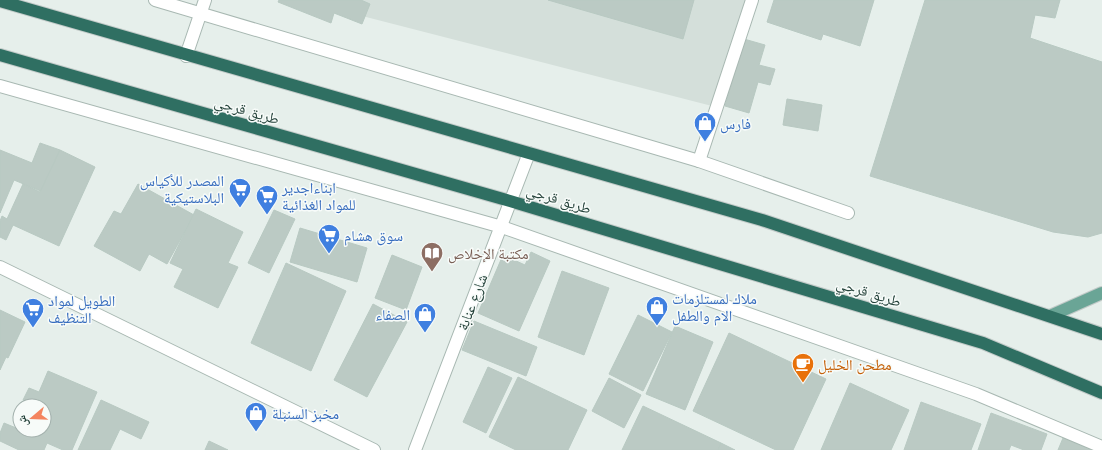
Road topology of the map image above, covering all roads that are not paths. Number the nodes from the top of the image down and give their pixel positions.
1 (155, 0) edge
2 (205, 0) edge
3 (752, 0) edge
4 (0, 1) edge
5 (200, 14) junction
6 (0, 55) edge
7 (186, 56) junction
8 (0, 86) edge
9 (529, 153) junction
10 (699, 161) junction
11 (510, 202) junction
12 (848, 214) dead end
13 (502, 227) junction
14 (0, 268) edge
15 (1102, 293) edge
16 (1050, 316) junction
17 (1102, 334) edge
18 (1102, 393) edge
19 (1102, 447) edge
20 (374, 450) edge
21 (415, 450) edge

1 - 5 street
2 - 5 street
3 - 10 street
4 - 7 highway
5 - 7 street
5 - 10 street
6 - 11 highway, طريق قرجي
7 - 9 highway
8 - 13 street
9 - 11 street, شارع عنابة
9 - 16 highway
10 - 12 street
11 - 13 street, شارع عنابة
11 - 18 highway, طريق قرجي
13 - 19 street
13 - 21 street, شارع عنابة
14 - 20 street
15 - 16 main road
16 - 17 highway

